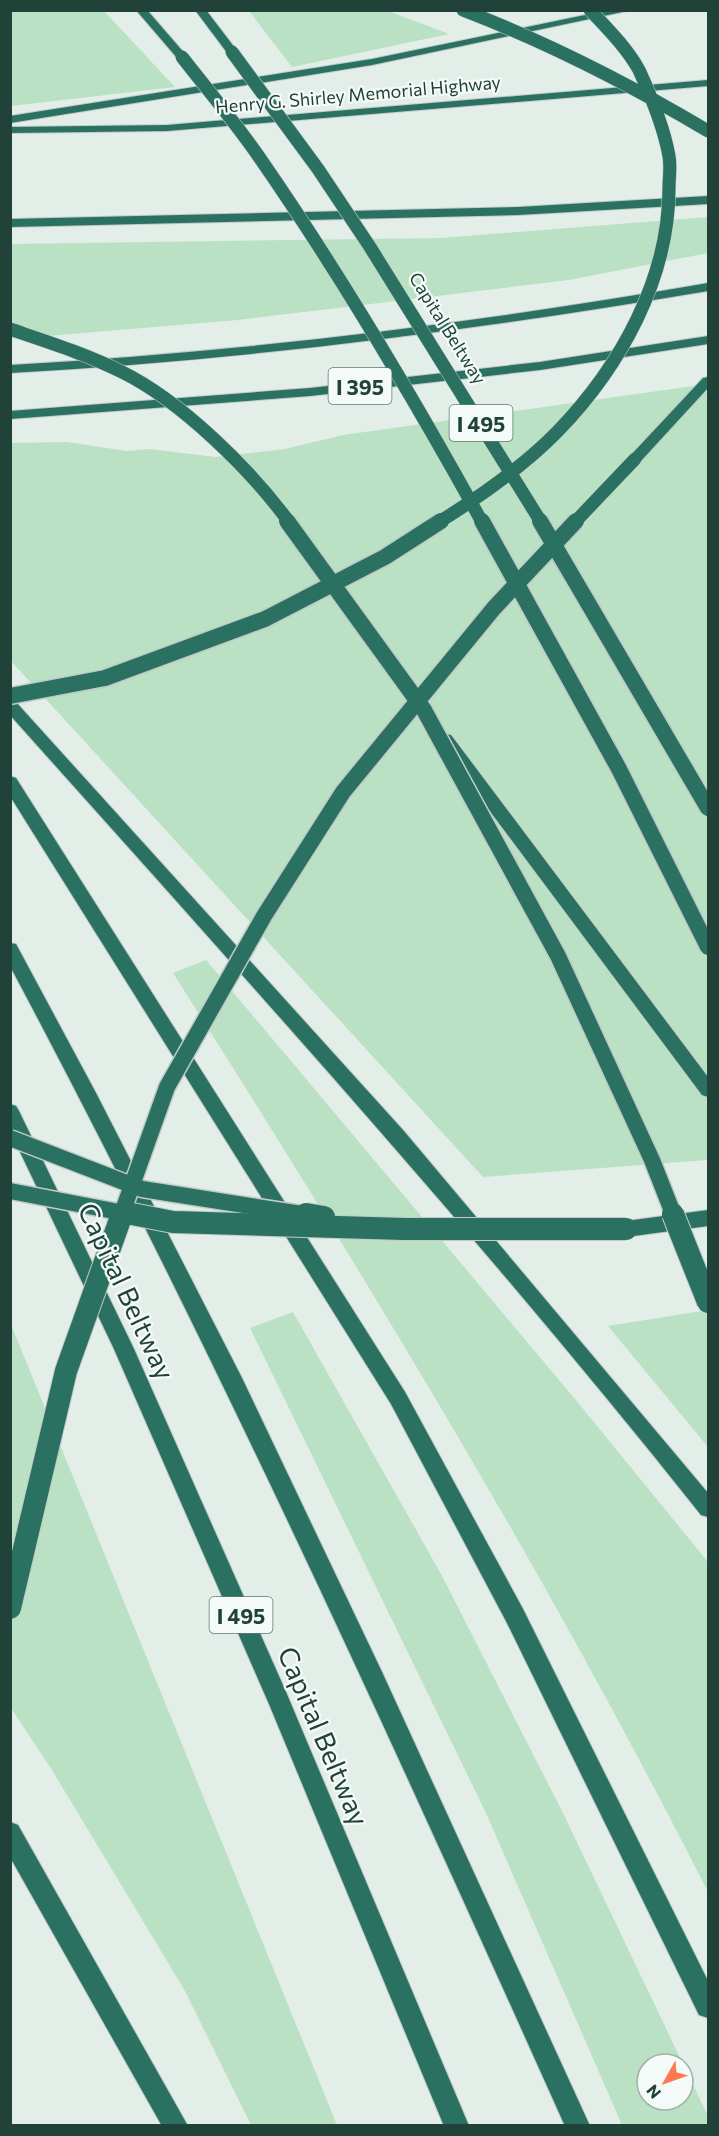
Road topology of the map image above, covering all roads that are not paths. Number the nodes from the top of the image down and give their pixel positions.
1 (141, 10) edge
2 (200, 10) edge
3 (463, 10) edge
4 (590, 10) edge
5 (627, 10) edge
6 (708, 83) edge
7 (10, 120) edge
8 (10, 130) edge
9 (708, 131) edge
10 (708, 200) edge
11 (10, 223) edge
12 (708, 287) edge
13 (10, 329) edge
14 (708, 340) edge
15 (10, 369) edge
16 (708, 381) edge
17 (10, 415) edge
18 (10, 696) edge
19 (10, 705) edge
20 (424, 710) junction
21 (10, 782) edge
22 (708, 808) edge
23 (708, 947) edge
24 (10, 949) edge
25 (708, 1090) edge
26 (10, 1111) edge
27 (10, 1138) edge
28 (10, 1191) edge
29 (708, 1218) edge
30 (404, 1229) junction
31 (708, 1302) edge
32 (708, 1508) edge
33 (10, 1608) edge
34 (10, 1833) edge
35 (708, 2006) edge
36 (176, 2126) edge
37 (457, 2126) edge
38 (578, 2126) edge

1 - 23 highway, bridge
2 - 22 highway, Capital Beltway / I 495, bridge
3 - 9 highway, bridge
4 - 18 highway, bridge
5 - 7 highway
6 - 8 highway, Henry G. Shirley Memorial Highway
10 - 11 highway
12 - 15 highway
13 - 20 highway, bridge
14 - 17 highway, I 395
16 - 33 highway, bridge
19 - 32 highway
20 - 25 highway, bridge
20 - 31 highway, bridge
21 - 35 highway
24 - 38 highway
26 - 37 highway, Capital Beltway / I 495
27 - 30 highway, bridge
28 - 30 highway, bridge
29 - 30 highway, bridge
34 - 36 highway

